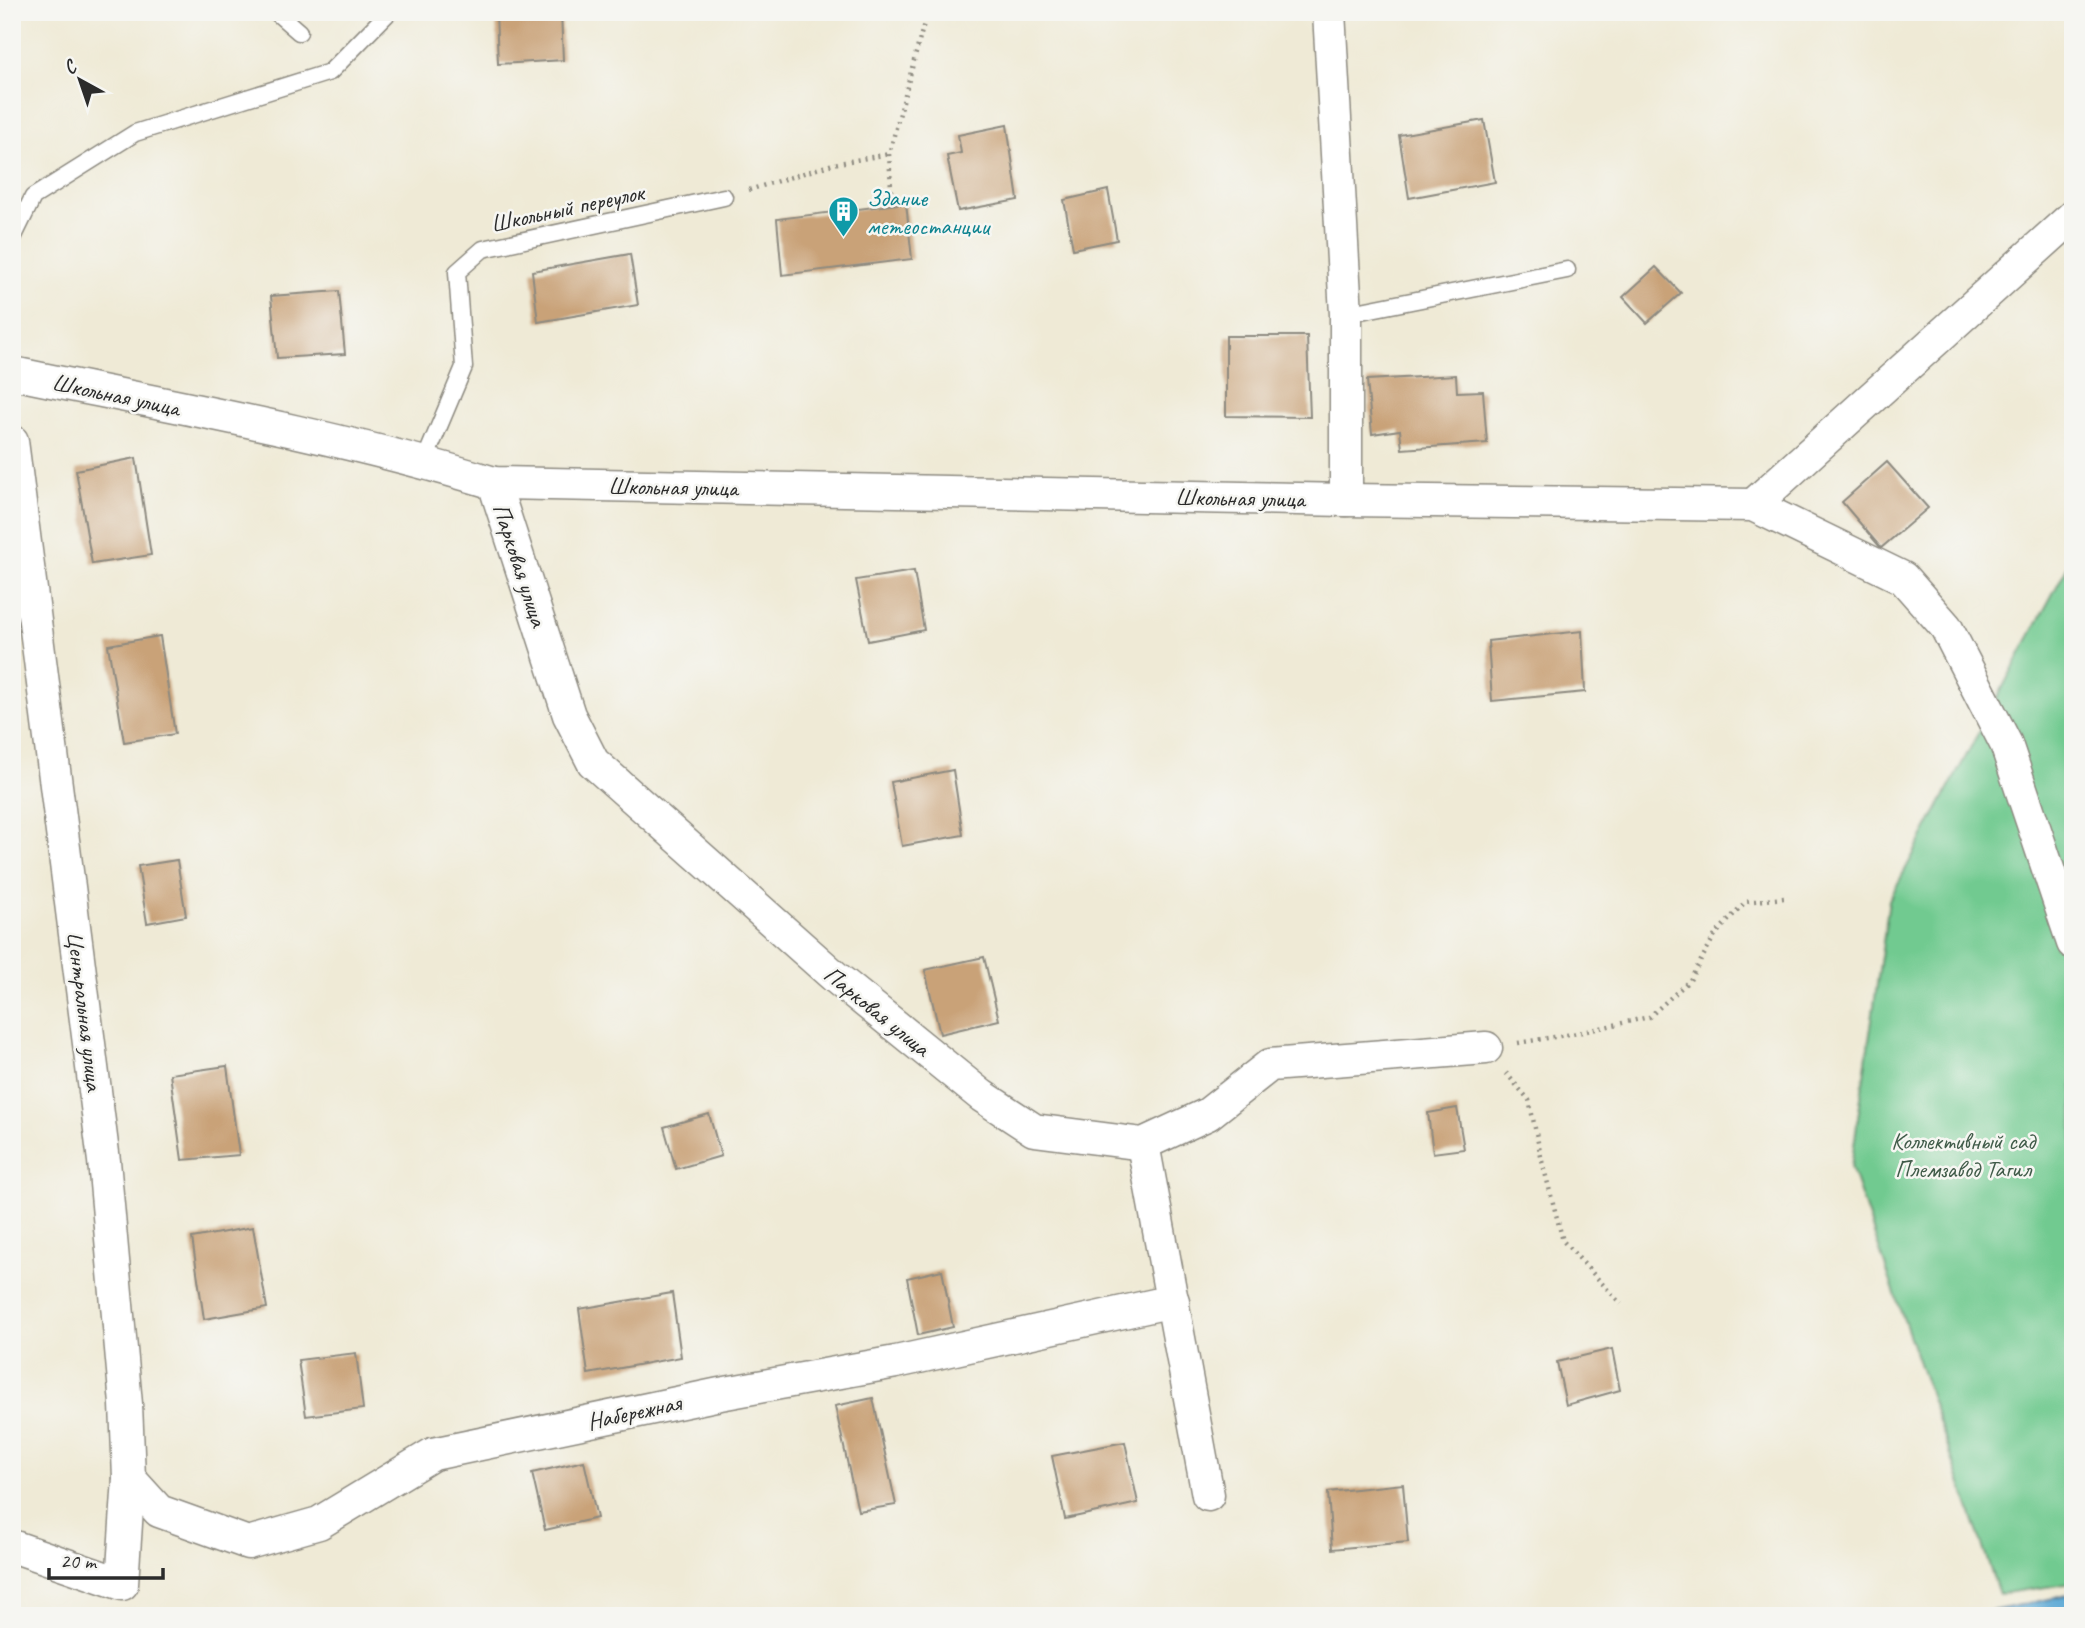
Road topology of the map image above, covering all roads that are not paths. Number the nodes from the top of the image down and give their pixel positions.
1 (275, 12) edge
2 (389, 12) edge
3 (1329, 12) edge
4 (299, 32) dead end
5 (724, 197) road end
6 (2073, 216) edge
7 (12, 240) edge
8 (1567, 270) dead end
9 (1346, 314) junction
10 (12, 373) edge
11 (12, 441) edge
12 (424, 462) junction
13 (494, 484) junction
14 (1346, 500) junction
15 (1753, 505) junction
16 (2073, 943) edge
17 (1486, 1048) road end
18 (1143, 1144) junction
19 (1173, 1301) junction
20 (129, 1478) junction
21 (1208, 1495) dead end
22 (12, 1546) edge

1 - 4 lane
2 - 7 lane
3 - 9 street
5 - 12 lane, Школьный переулок
6 - 15 street
8 - 9 lane
9 - 14 street
10 - 12 street, Школьная улица
11 - 20 street, Центральная улица
12 - 13 street, Школьная улица
13 - 14 street, Школьная улица
13 - 18 street, Парковая улица
14 - 15 street, Школьная улица
15 - 16 street
17 - 18 street
18 - 19 street
19 - 20 street, Набережная
19 - 21 street
20 - 22 street, Центральная улица

